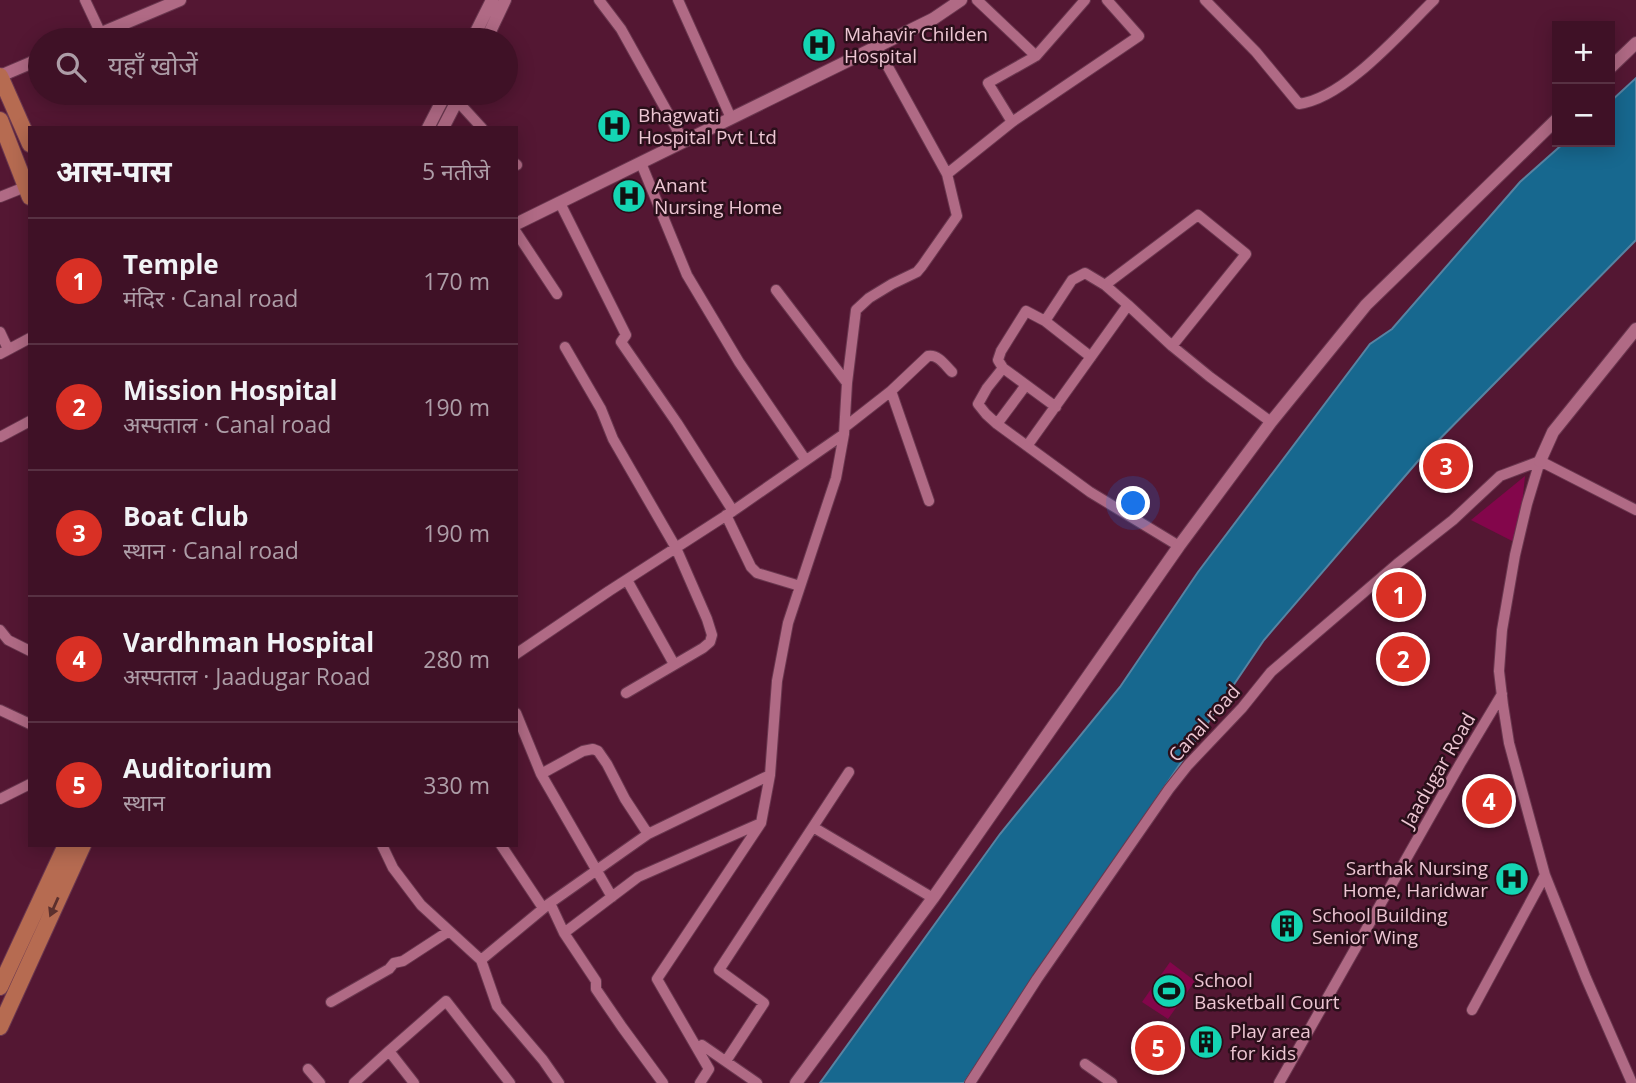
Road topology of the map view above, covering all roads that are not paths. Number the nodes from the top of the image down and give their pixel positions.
1 (85, 0) edge
2 (180, 0) edge
3 (492, 0) edge
4 (505, 0) edge
5 (599, 0) edge
6 (961, 0) edge
7 (977, 0) edge
8 (1085, 0) edge
9 (1107, 0) edge
10 (1205, 0) edge
11 (1434, 0) edge
12 (683, 2) edge
13 (98, 28) edge
14 (115, 28) edge
15 (478, 28) edge
16 (492, 28) edge
17 (1636, 43) edge
18 (877, 47) junction
19 (1036, 55) junction
20 (1615, 63) edge
21 (28, 64) edge
22 (0, 76) edge
23 (445, 105) edge
24 (450, 105) edge
25 (462, 105) edge
26 (731, 118) junction
27 (0, 120) edge
28 (1012, 122) junction
29 (1552, 125) edge
30 (430, 126) edge
31 (444, 126) edge
32 (480, 126) edge
33 (28, 139) edge
34 (684, 142) junction
35 (641, 163) junction
36 (947, 174) junction
37 (28, 192) edge
38 (0, 197) edge
39 (560, 203) junction
40 (518, 224) edge
41 (518, 235) edge
42 (1105, 285) junction
43 (776, 289) dead end
44 (557, 294) dead end
45 (1128, 305) junction
46 (1045, 321) junction
47 (1636, 330) edge
48 (0, 332) edge
49 (28, 339) edge
50 (1172, 346) junction
51 (565, 347) dead end
52 (4, 352) edge
53 (1091, 356) junction
54 (1003, 368) junction
55 (952, 372) dead end
56 (847, 383) junction
57 (1026, 385) junction
58 (891, 391) junction
59 (1056, 407) junction
60 (28, 422) edge
61 (1271, 422) junction
62 (998, 424) junction
63 (844, 430) junction
64 (0, 437) edge
65 (1027, 446) junction
66 (806, 459) junction
67 (1540, 461) junction
68 (929, 501) dead end
69 (1636, 510) edge
70 (730, 513) junction
71 (1179, 546) junction
72 (676, 548) junction
73 (627, 580) junction
74 (800, 586) junction
75 (0, 630) edge
76 (28, 650) edge
77 (518, 653) edge
78 (674, 664) junction
79 (626, 693) dead end
80 (1502, 694) junction
81 (0, 710) edge
82 (518, 718) edge
83 (28, 723) edge
84 (849, 772) dead end
85 (541, 774) junction
86 (770, 775) junction
87 (28, 785) edge
88 (0, 799) edge
89 (761, 823) junction
90 (813, 827) junction
91 (648, 834) junction
92 (65, 847) edge
93 (82, 847) edge
94 (383, 847) edge
95 (502, 847) edge
96 (597, 870) junction
97 (1545, 875) junction
98 (612, 897) junction
99 (933, 898) junction
100 (550, 903) junction
101 (449, 931) junction
102 (565, 933) junction
103 (481, 960) junction
104 (0, 987) edge
105 (331, 1002) dead end
106 (1472, 1010) dead end
107 (0, 1027) edge
108 (702, 1045) dead end
109 (389, 1051) junction
110 (726, 1061) junction
111 (1085, 1064) dead end
112 (308, 1069) dead end
113 (320, 1083) edge
114 (354, 1083) edge
115 (414, 1083) edge
116 (510, 1083) edge
117 (559, 1083) edge
118 (663, 1083) edge
119 (699, 1083) edge
120 (757, 1083) edge
121 (796, 1083) edge
122 (970, 1083) edge
123 (1112, 1083) edge
124 (1279, 1083) edge
125 (1632, 1083) edge

1 - 13 street
2 - 14 street
3 - 15 street
4 - 16 street
5 - 34 street
6 - 18 street
7 - 19 street
8 - 19 street
9 - 28 street
10 - 11 street
12 - 26 street
17 - 20 street
18 - 26 street
18 - 36 street
19 - 28 street
21 - 22 street
22 - 33 main road
23 - 30 street
24 - 31 street
25 - 32 street
26 - 34 street
27 - 37 main road
28 - 36 street
29 - 61 street
34 - 35 street
35 - 39 street
35 - 66 street
36 - 56 street
37 - 38 street
39 - 40 street
39 - 70 street
41 - 44 street
42 - 45 street
42 - 46 street
42 - 50 street
43 - 56 street
45 - 50 street
45 - 53 street
46 - 53 street
46 - 54 street
47 - 67 street
48 - 52 street
49 - 52 street
50 - 61 street
51 - 72 street
53 - 59 street
54 - 57 street
54 - 62 street
55 - 58 street
56 - 63 street
57 - 59 street
57 - 62 street
58 - 63 street
58 - 68 street
59 - 65 street
60 - 64 street
61 - 71 street
62 - 65 street
63 - 66 street
63 - 74 street
65 - 71 street
66 - 70 street
67 - 69 street
67 - 80 street
67 - 122 street, Canal road
70 - 72 street
70 - 74 street
71 - 99 street
72 - 73 street
72 - 78 street
73 - 77 street
73 - 78 street
74 - 86 street
75 - 76 street
78 - 79 street
80 - 97 street
80 - 124 street, Jaadugar Road
81 - 83 street
82 - 85 street
84 - 90 street
85 - 91 street
85 - 96 street
86 - 89 street
86 - 91 street
87 - 88 street
89 - 98 street
89 - 119 street
90 - 99 street
90 - 110 street
91 - 96 street
92 - 104 main road
93 -> 107 main road
94 - 101 street
95 - 100 street
96 - 98 street
96 - 100 street
97 - 106 street
97 - 125 street
98 - 102 street
99 - 121 street
100 - 102 street
100 - 103 street
101 - 103 street
101 - 105 street
102 - 118 street
103 - 117 street
108 - 110 street
109 - 114 street
109 - 115 street
109 - 116 street
110 - 120 street
111 - 123 street
112 - 113 street

